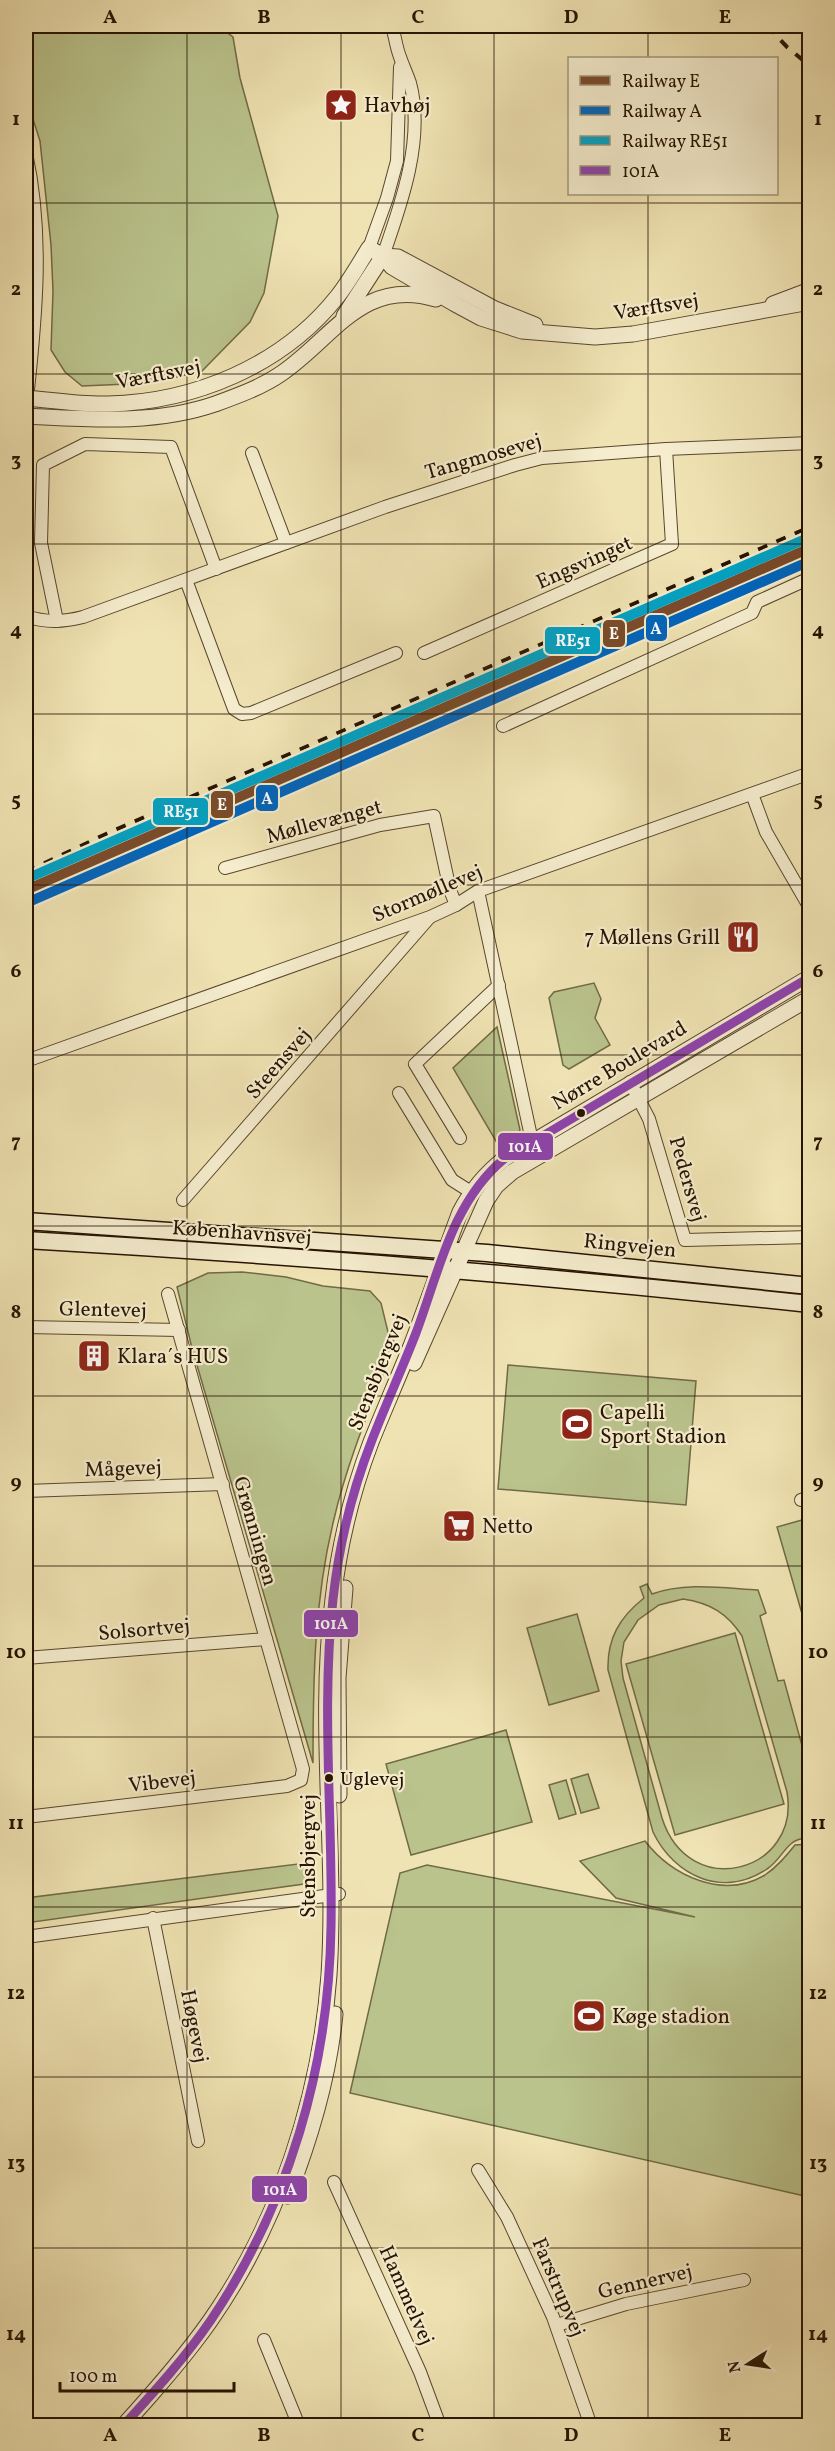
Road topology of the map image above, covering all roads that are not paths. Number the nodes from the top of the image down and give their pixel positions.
1 (392, 26) edge
2 (399, 57) junction
3 (26, 153) edge
4 (369, 248) junction
5 (383, 256) junction
6 (810, 290) edge
7 (810, 302) edge
8 (455, 304) junction
9 (758, 310) junction
10 (339, 323) junction
11 (560, 333) junction
12 (26, 407) edge
13 (810, 443) edge
14 (666, 449) junction
15 (252, 453) dead end
16 (286, 543) junction
17 (216, 569) junction
18 (810, 578) edge
19 (186, 580) junction
20 (26, 616) edge
21 (57, 621) junction
22 (396, 653) dead end
23 (424, 653) dead end
24 (502, 726) dead end
25 (810, 773) edge
26 (752, 794) junction
27 (225, 868) dead end
28 (477, 891) junction
29 (456, 905) junction
30 (810, 909) edge
31 (430, 918) junction
32 (388, 932) junction
33 (402, 950) junction
34 (803, 981) edge
35 (499, 985) junction
36 (809, 1001) edge
37 (26, 1061) edge
38 (630, 1082) junction
39 (399, 1093) dead end
40 (638, 1098) junction
41 (460, 1138) dead end
42 (532, 1141) junction
43 (540, 1155) junction
44 (471, 1192) junction
45 (183, 1200) dead end
46 (26, 1221) edge
47 (810, 1237) edge
48 (26, 1240) edge
49 (447, 1249) junction
50 (464, 1251) junction
51 (447, 1271) junction
52 (810, 1286) edge
53 (168, 1294) dead end
54 (810, 1304) edge
55 (26, 1327) edge
56 (179, 1330) junction
57 (223, 1484) junction
58 (26, 1491) edge
59 (266, 1639) junction
60 (26, 1658) edge
61 (301, 1780) joint
62 (26, 1816) edge
63 (334, 1894) junction
64 (153, 1918) junction
65 (26, 1937) edge
66 (198, 2141) dead end
67 (478, 2170) dead end
68 (334, 2182) dead end
69 (744, 2280) dead end
70 (557, 2325) junction
71 (264, 2340) dead end
72 (123, 2426) edge
73 (136, 2426) edge
74 (299, 2426) edge
75 (440, 2426) edge
76 (591, 2426) edge

1 - 2 street
2 - 4 street
2 - 5 street
3 - 12 street
4 - 5 street, Værftsvej
4 - 12 street, Værftsvej
5 - 8 street, Værftsvej
5 - 10 street, Værftsvej
5 - 11 street, Værftsvej
6 - 9 street, Værftsvej
7 - 9 street, Værftsvej
8 - 10 street, Værftsvej
8 - 11 street, Værftsvej
9 - 11 street, Værftsvej
10 - 12 street, Værftsvej
13 - 14 street, Tangmosevej
14 - 16 street, Tangmosevej
14 - 23 street, Engsvinget
15 - 16 street
16 - 17 street, Tangmosevej
17 - 19 street, Tangmosevej
17 - 21 street
18 - 24 street
19 - 21 street, Tangmosevej
19 - 22 street
20 - 21 street, Tangmosevej
25 - 26 street, Stormøllevej
26 - 28 street, Stormøllevej
26 - 30 street
27 - 29 street, Møllevænget
28 - 29 street, Stormøllevej
28 - 35 street
29 - 31 street, Stormøllevej
31 - 32 street, Stormøllevej
31 - 33 street, Steensvej
32 - 33 street
32 - 37 street, Stormøllevej
33 - 45 street, Steensvej
34 - 36 street, Nørre Boulevard
34 - 38 street, Nørre Boulevard
35 - 41 street
35 - 42 street
36 - 40 street, Nørre Boulevard
38 - 40 street, Pedersvej
38 - 42 street, Nørre Boulevard
39 - 44 street
40 - 43 street, Nørre Boulevard
40 - 47 street, Pedersvej
42 - 43 street
42 - 44 street, Nørre Boulevard
43 - 50 street, Nørre Boulevard
44 - 49 street, Nørre Boulevard
46 - 49 main road, Københavnsvej
48 - 51 main road, Københavnsvej
49 - 50 main road, Ringvejen
49 - 51 street, Stensbjergvej
50 - 51 street, Nørre Boulevard
50 - 52 main road, Ringvejen
51 - 54 main road, Ringvejen
51 - 63 street, Stensbjergvej
53 - 56 street, Grønningen
55 - 56 street, Glentevej
56 - 57 street, Grønningen
57 - 58 street, Mågevej
57 - 59 street, Grønningen
59 - 60 street, Solsortvej
59 - 61 street, Grønningen
61 - 62 street, Vibevej
63 - 64 street
63 - 72 street, Stensbjergvej
63 - 73 street, Stensbjergvej
64 - 65 street
64 - 66 street, Høgevej
67 - 70 street, Farstrupvej
68 - 75 street, Hammelvej
69 - 70 street, Gennervej
70 - 76 street, Farstrupvej
71 - 74 street

